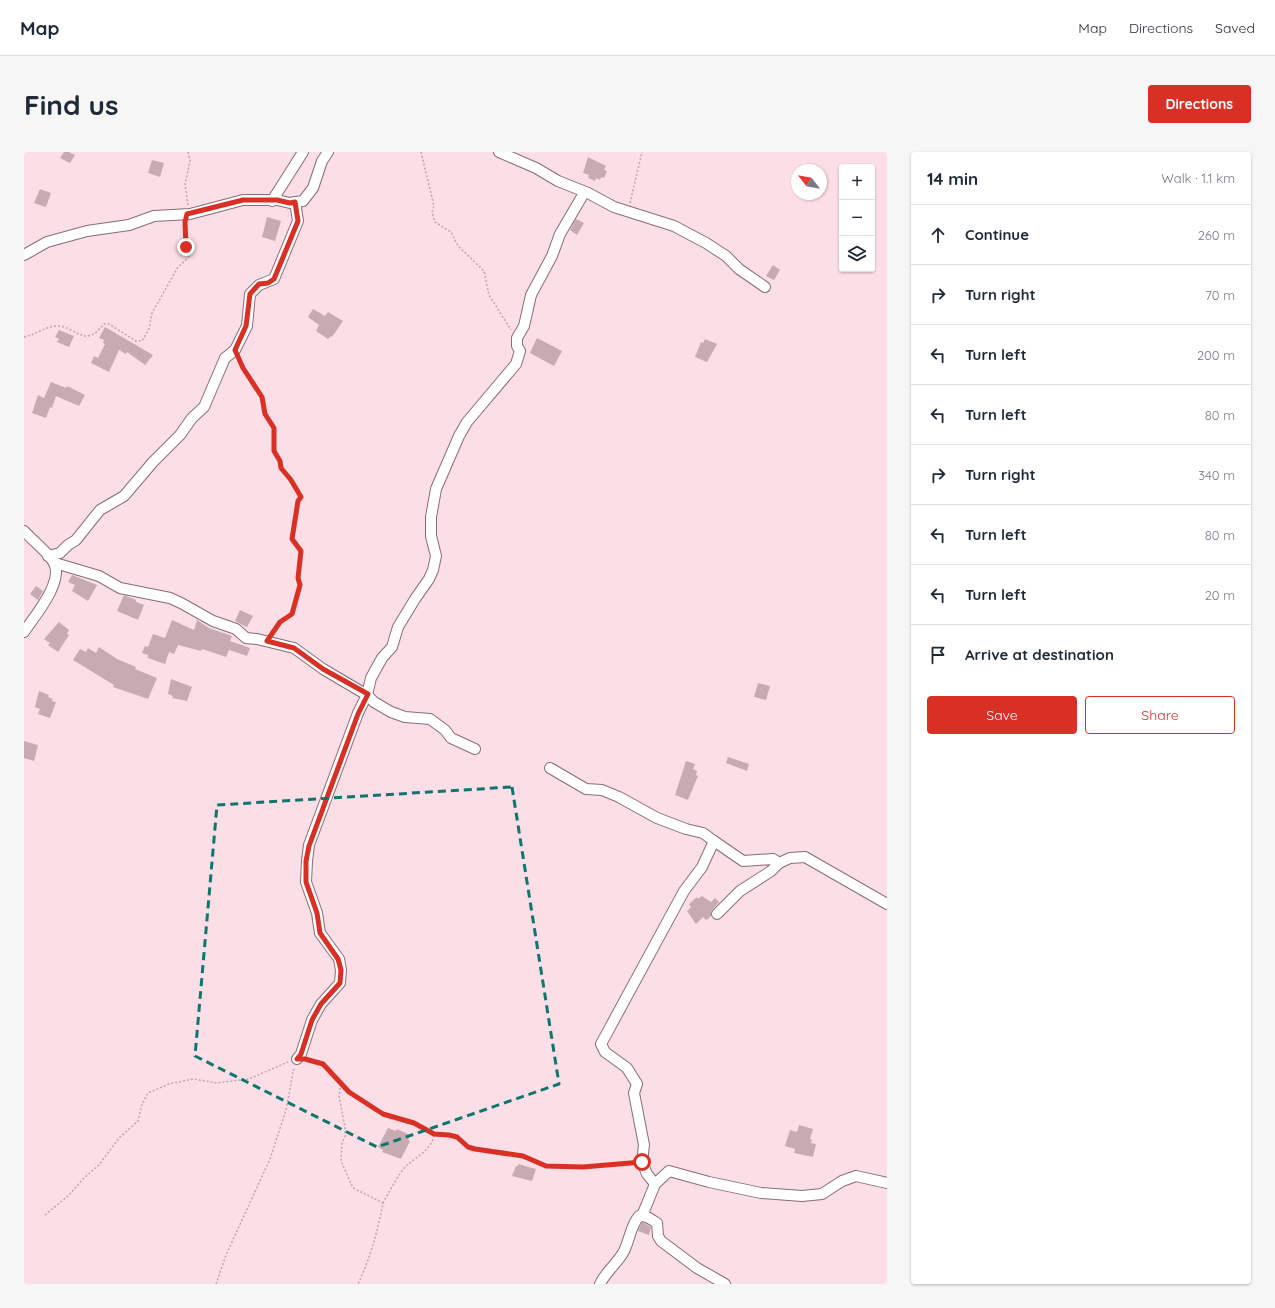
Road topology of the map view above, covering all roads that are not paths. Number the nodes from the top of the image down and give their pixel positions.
1 (303, 152) edge
2 (328, 152) edge
3 (499, 152) edge
4 (588, 193) junction
5 (272, 201) junction
6 (295, 202) junction
7 (24, 255) edge
8 (765, 286) dead end
9 (24, 531) edge
10 (51, 560) junction
11 (24, 632) edge
12 (368, 694) junction
13 (475, 749) dead end
14 (550, 768) dead end
15 (714, 841) junction
16 (779, 863) junction
17 (887, 904) edge
18 (717, 914) dead end
19 (296, 1059) road end
20 (887, 1183) edge
21 (655, 1184) junction
22 (642, 1216) junction
23 (600, 1284) edge
24 (724, 1284) edge

1 - 5 street
2 - 6 street
3 - 4 street
4 - 8 street
4 - 12 street
5 - 6 street
5 - 7 street
6 - 10 street
9 - 10 street
10 - 11 street
10 - 12 street
12 - 13 street
12 - 19 street
14 - 15 street
15 - 16 street
15 - 21 street
16 - 17 street
16 - 18 street
20 - 21 street
21 - 22 street
22 - 23 street
22 - 24 street

